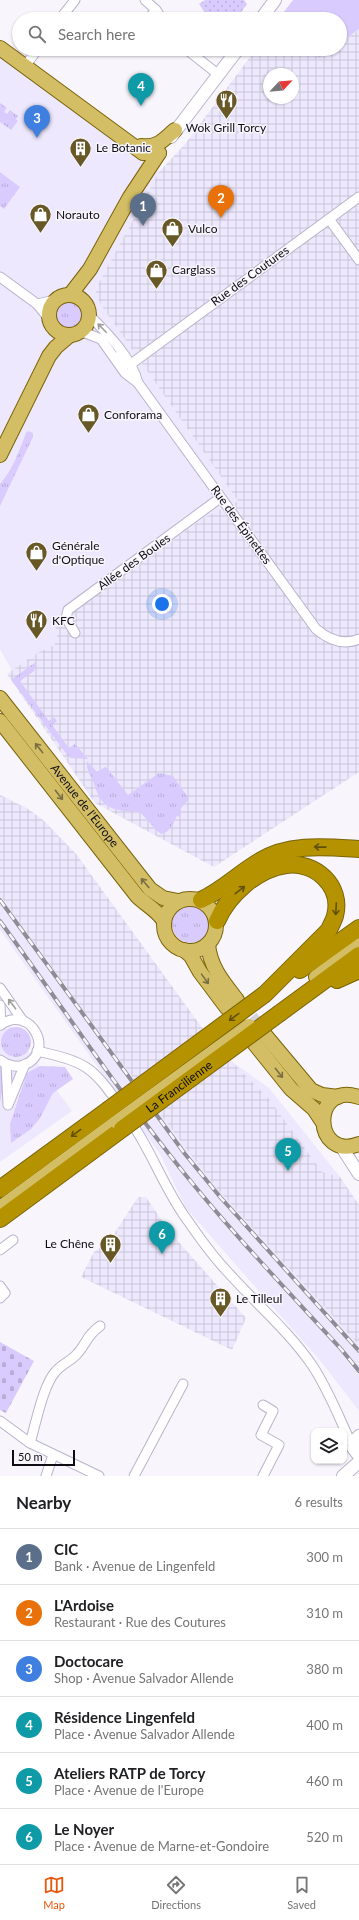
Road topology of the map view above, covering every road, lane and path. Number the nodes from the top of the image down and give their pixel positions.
1 (75, 0) edge
2 (145, 0) edge
3 (274, 0) edge
4 (156, 10) edge
5 (66, 12) edge
6 (266, 12) edge
7 (0, 48) edge
8 (33, 56) edge
9 (195, 56) edge
10 (233, 56) edge
11 (25, 66) junction
12 (219, 75) junction
13 (175, 130) junction
14 (131, 144) junction
15 (143, 153) junction
16 (159, 153) junction
17 (147, 170) junction
18 (359, 197) edge
19 (329, 219) junction
20 (359, 260) edge
21 (90, 269) junction
22 (0, 278) edge
23 (70, 295) junction
24 (55, 300) junction
25 (83, 302) junction
26 (37, 304) junction
27 (89, 315) junction
28 (50, 323) junction
29 (74, 334) junction
30 (101, 339) junction
31 (49, 356) junction
32 (131, 364) junction
33 (138, 383) junction
34 (0, 455) edge
35 (220, 498) junction
36 (75, 633) dead end
37 (359, 639) edge
38 (0, 698) edge
39 (0, 721) edge
40 (359, 849) edge
41 (201, 900) junction
42 (178, 901) junction
43 (216, 920) junction
44 (164, 921) junction
45 (359, 928) edge
46 (208, 944) junction
47 (359, 945) edge
48 (184, 950) junction
49 (359, 955) edge
50 (359, 970) edge
51 (320, 984) junction
52 (0, 988) edge
53 (265, 994) junction
54 (0, 1005) edge
55 (277, 1010) junction
56 (23, 1021) junction
57 (0, 1025) edge
58 (37, 1051) junction
59 (3, 1062) edge
60 (25, 1064) junction
61 (338, 1097) junction
62 (359, 1098) edge
63 (115, 1120) junction
64 (322, 1121) junction
65 (359, 1144) edge
66 (341, 1146) junction
67 (359, 1174) edge
68 (0, 1189) edge
69 (0, 1208) edge
70 (0, 1219) edge
71 (13, 1240) dead end
72 (0, 1250) edge
73 (0, 1286) edge
74 (0, 1298) edge
75 (100, 1326) dead end
76 (183, 1384) dead end
77 (263, 1405) dead end
78 (0, 1421) edge
79 (30, 1443) junction
80 (357, 1448) edge
81 (53, 1455) junction
82 (346, 1473) edge
83 (46, 1476) edge
84 (99, 1476) edge
85 (134, 1476) edge
86 (263, 1476) edge

1 - 5 street
2 - 4 street
3 - 6 street
7 - 11 main road
8 - 11 street
9 - 12 street
10 - 12 street
11 - 14 main road
12 - 13 street
13 - 14 main road
13 - 16 street
14 - 15 main road
14 - 17 main road
15 - 16 main road
15 - 17 main road
16 - 17 main road
17 - 21 main road
18 - 19 street, Rue des Coutures
19 - 20 street
19 - 32 street, Rue des Coutures
21 - 23 main road
21 - 25 main road
22 - 26 street
23 - 24 main road
23 - 25 main road
24 - 26 street
24 - 28 main road
25 - 27 main road
26 - 28 street
27 - 29 main road
32 -> 27 street, Rue des Épinettes
28 - 29 main road
28 - 31 main road
29 - 30 street
29 - 31 main road
30 - 32 street
30 - 33 street, Rue des Épinettes
31 - 34 main road
32 - 33 street, Rue des Épinettes
33 - 35 street, Rue des Épinettes
35 - 36 street, Allée des Boules
35 - 37 street, Rue des Épinettes
42 -> 38 main road, Avenue de l'Europe
39 -> 44 main road, Avenue de l'Europe
40 -> 41 highway
41 - 42 main road, Avenue de l'Europe
41 - 43 main road
42 - 44 main road
43 - 46 main road
43 -> 53 highway
44 - 48 main road, Avenue de l'Europe
45 - 53 highway, La Francilienne
46 - 48 main road
48 -> 46 main road, Avenue de l'Europe
47 - 55 main road
49 - 51 highway, La Francilienne
50 - 51 highway
51 - 55 highway, La Francilienne
56 -> 52 street
53 -> 63 highway, La Francilienne, bridge
54 - 57 street
55 - 63 highway, La Francilienne, bridge
56 - 57 street
56 - 58 street
58 - 60 street
58 - 80 street
59 - 60 street
59 - 60 street
61 - 62 main road
61 - 64 main road
61 -> 64 main road
63 -> 68 highway, La Francilienne
63 - 69 main road
63 - 70 highway, La Francilienne
64 - 66 main road
65 - 66 main road
66 - 67 street
71 - 72 street
73 - 74 street
75 - 79 street
76 - 85 street
77 - 86 street
78 - 79 street
79 - 81 street
80 - 82 street
81 - 83 street
81 - 84 street

